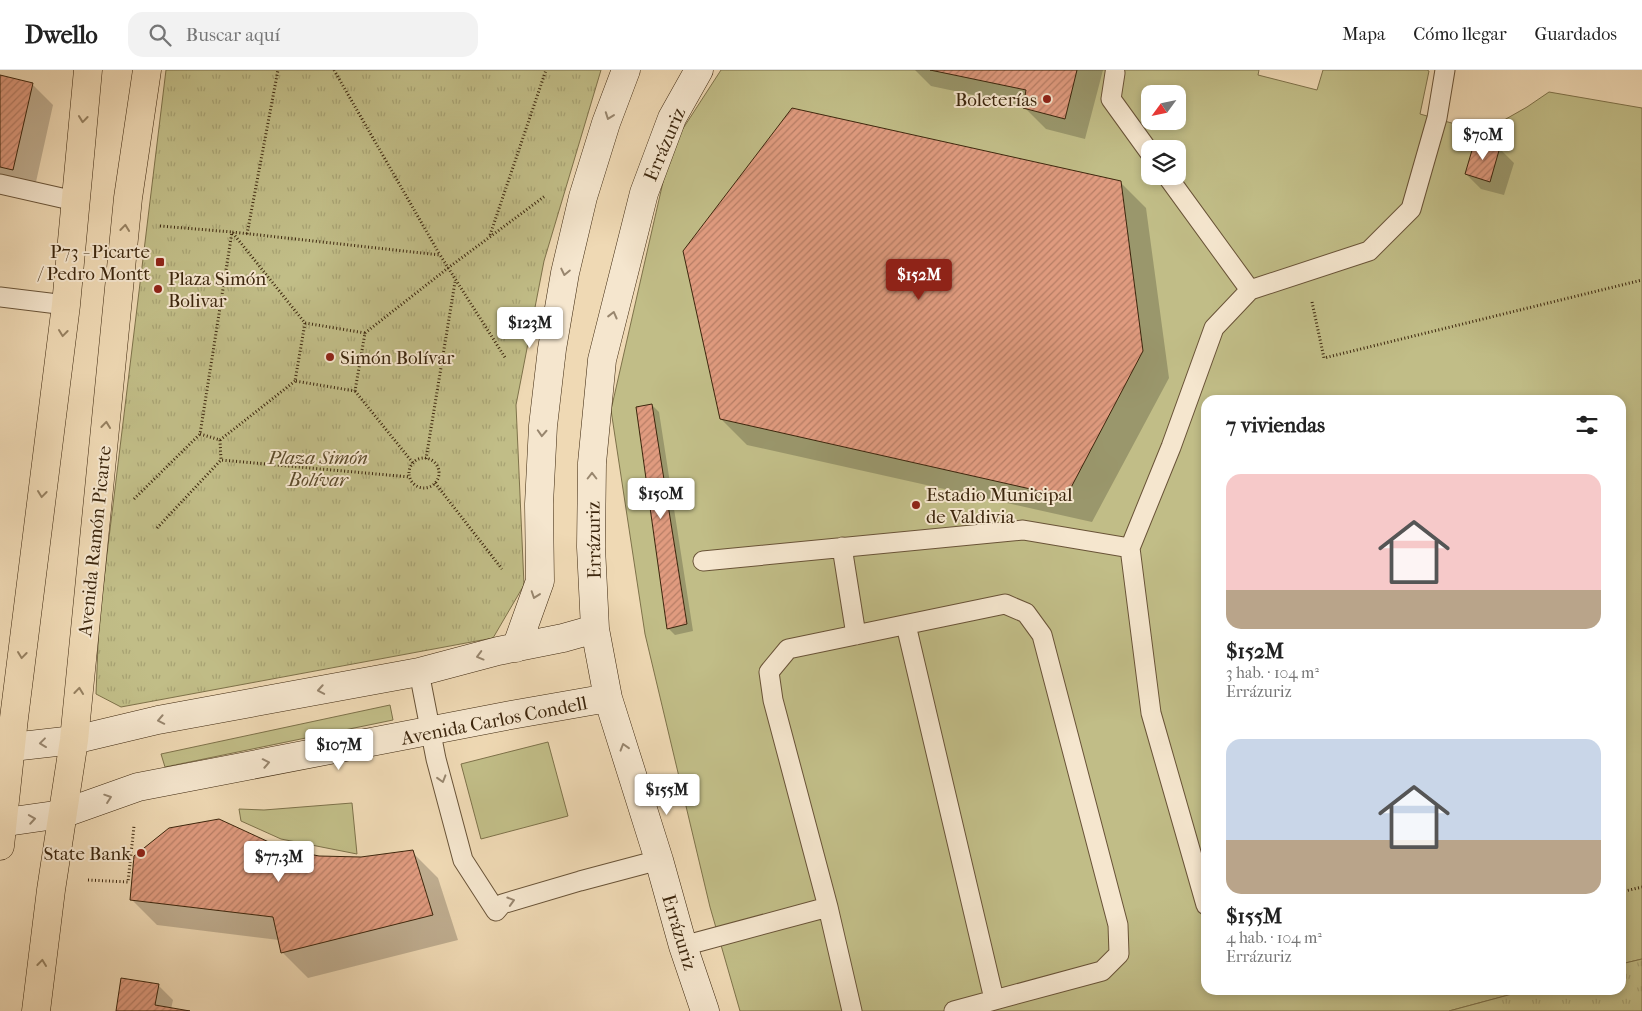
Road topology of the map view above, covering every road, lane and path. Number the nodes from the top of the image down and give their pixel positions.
1 (88, 70) edge
2 (146, 70) edge
3 (278, 70) edge
4 (334, 70) edge
5 (546, 70) edge
6 (626, 70) edge
7 (699, 70) edge
8 (1445, 70) edge
9 (1115, 73) dead end
10 (1141, 141) edge
11 (0, 184) edge
12 (1174, 185) edge
13 (545, 196) dead end
14 (75, 201) junction
15 (156, 226) dead end
16 (232, 232) junction
17 (247, 234) junction
18 (489, 237) junction
19 (440, 256) junction
20 (448, 268) junction
21 (1305, 272) junction
22 (1642, 280) edge
23 (455, 281) junction
24 (1250, 290) junction
25 (0, 298) edge
26 (66, 305) junction
27 (305, 322) junction
28 (365, 333) junction
29 (506, 359) dead end
30 (295, 381) junction
31 (355, 391) junction
32 (200, 434) junction
33 (220, 440) junction
34 (426, 459) junction
35 (221, 460) junction
36 (414, 463) junction
37 (410, 477) junction
38 (435, 483) junction
39 (130, 503) dead end
40 (157, 528) dead end
41 (842, 547) junction
42 (1130, 548) junction
43 (703, 561) dead end
44 (502, 569) dead end
45 (906, 625) junction
46 (595, 629) junction
47 (856, 635) junction
48 (516, 648) junction
49 (419, 672) junction
50 (608, 698) junction
51 (431, 732) junction
52 (74, 740) junction
53 (6, 749) edge
54 (62, 814) junction
55 (1, 831) edge
56 (659, 860) junction
57 (1642, 887) edge
58 (1201, 888) edge
59 (1626, 891) edge
60 (828, 907) junction
61 (683, 946) junction
62 (994, 1000) junction
63 (36, 1011) edge
64 (705, 1011) edge
65 (852, 1011) edge
66 (954, 1011) edge

1 -> 14 main road
52 -> 2 main road, Avenida Ramón Picarte
3 - 17 path
4 - 19 path
5 - 18 path
6 -> 48 main road
46 -> 7 main road, Errázuriz
8 - 21 lane
9 - 10 lane
11 - 14 lane
12 - 24 lane
13 - 18 path
14 - 26 main road
15 - 16 path
16 - 17 path
16 - 27 path
16 - 32 path
17 - 19 path
18 - 20 path
19 - 20 path
20 - 23 path
20 - 28 path
21 - 22 path
21 - 24 lane
23 - 29 path
23 - 34 path
24 - 42 lane
25 - 26 lane
26 -> 53 main road
27 - 28 path
27 - 30 path
28 - 31 path
30 - 31 path
30 - 33 path
31 - 36 path
32 - 33 path
32 - 39 path
33 - 35 path
34 - 36 path
34 - 38 path
35 - 37 path
35 - 40 path
36 - 37 path
37 - 38 path
38 - 44 path
41 - 42 lane
41 - 43 lane
41 - 47 lane
42 - 58 lane
45 - 47 lane
45 - 62 lane
45 - 62 lane
46 - 48 main road
46 - 50 main road, Errázuriz
47 - 60 lane
48 -> 49 main road
49 - 51 lane
49 -> 52 main road
50 - 51 main road, Avenida Carlos Condell
56 -> 50 main road, Errázuriz
54 -> 51 main road, Avenida Carlos Condell
51 -> 56 lane
52 -> 53 main road
52 - 54 main road, Avenida Ramón Picarte
53 - 55 main road
55 -> 54 main road, Avenida Carlos Condell
63 -> 54 main road, Avenida Ramón Picarte
56 - 61 main road, Errázuriz
57 - 59 path
60 - 61 lane
60 - 65 lane
61 - 64 main road, Errázuriz
62 - 66 lane

